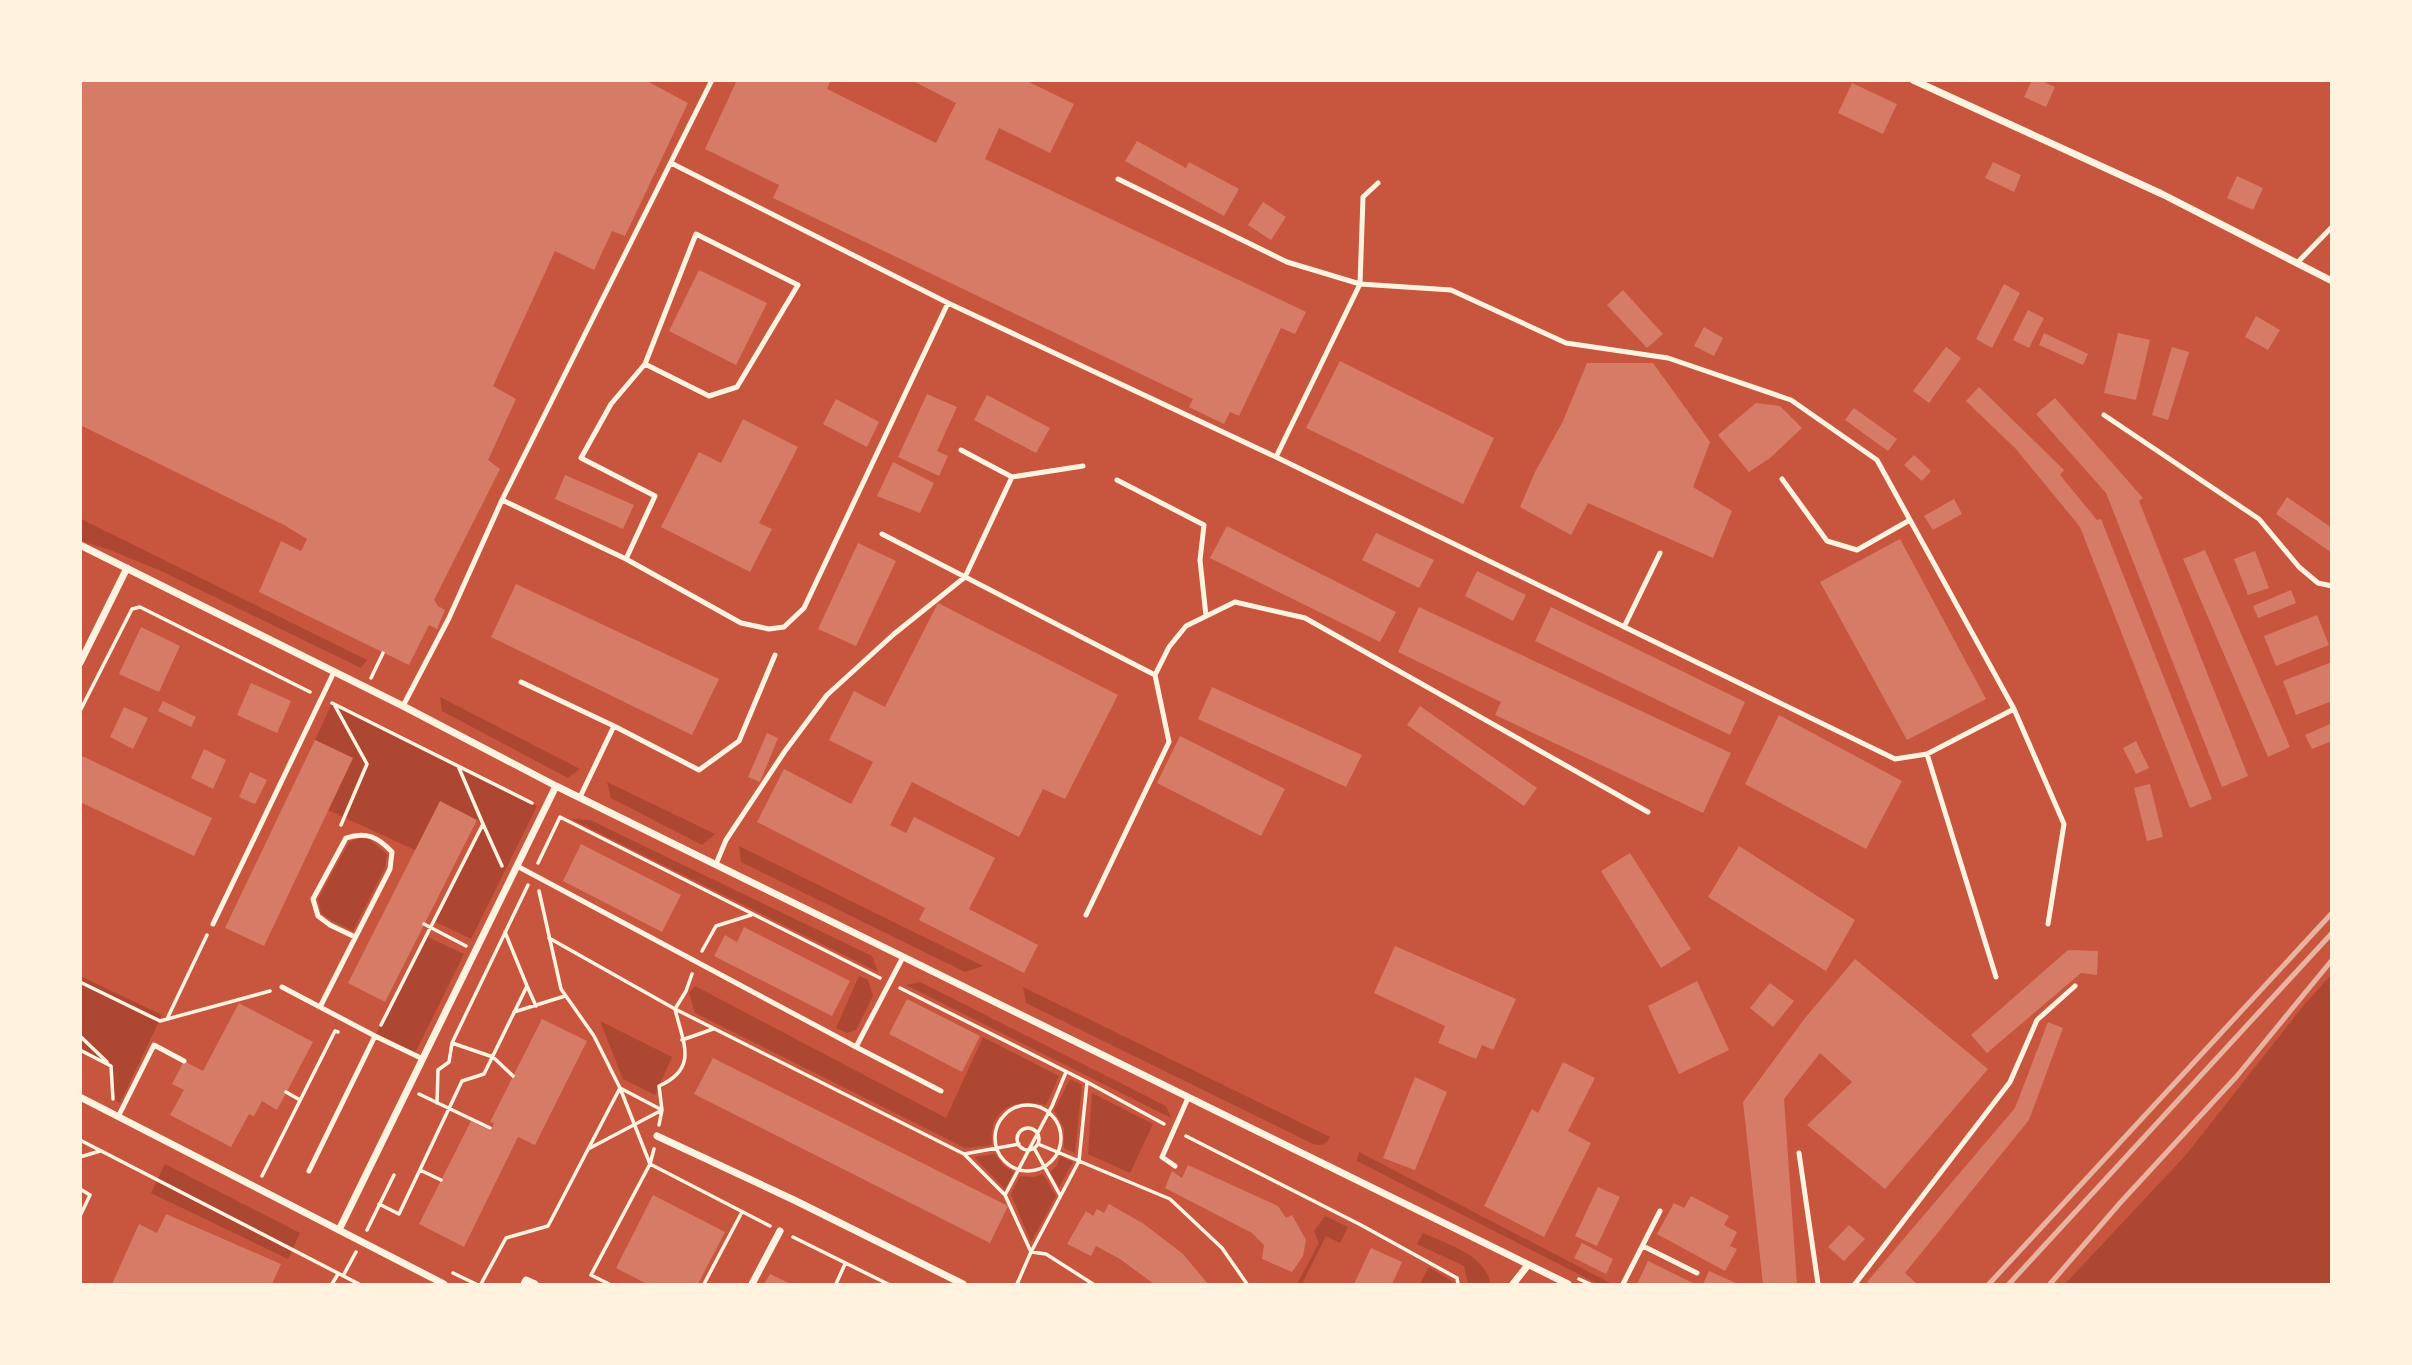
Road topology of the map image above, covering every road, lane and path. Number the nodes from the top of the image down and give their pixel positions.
1 (712, 80) edge
2 (1913, 80) edge
3 (671, 163) junction
4 (1118, 179) dead end
5 (1378, 183) dead end
6 (2332, 228) edge
7 (2297, 263) junction
8 (2332, 281) edge
9 (1360, 284) junction
10 (948, 303) junction
11 (645, 364) junction
12 (2104, 415) dead end
13 (961, 450) dead end
14 (1276, 457) junction
15 (1083, 466) dead end
16 (1012, 477) junction
17 (1782, 479) dead end
18 (1117, 480) dead end
19 (502, 500) junction
20 (1910, 520) junction
21 (882, 534) dead end
22 (80, 545) edge
23 (1660, 553) dead end
24 (626, 559) junction
25 (127, 568) junction
26 (965, 577) junction
27 (2332, 586) edge
28 (1206, 616) junction
29 (1624, 627) junction
30 (383, 653) dead end
31 (775, 655) dead end
32 (81, 663) edge
33 (377, 666) dead end
34 (334, 672) junction
35 (1155, 675) junction
36 (521, 681) dead end
37 (321, 698) junction
38 (334, 704) junction
39 (403, 706) junction
40 (2014, 709) junction
41 (80, 711) edge
42 (614, 726) junction
43 (1927, 754) junction
44 (458, 766) junction
45 (556, 786) junction
46 (580, 797) junction
47 (537, 806) dead end
48 (1648, 812) dead end
49 (483, 824) junction
50 (346, 838) junction
51 (716, 864) junction
52 (517, 866) junction
53 (513, 875) junction
54 (532, 876) junction
55 (528, 884) junction
56 (752, 914) junction
57 (1086, 915) dead end
58 (213, 924) joint
59 (424, 924) dead end
60 (2048, 924) dead end
61 (430, 928) junction
62 (505, 932) junction
63 (355, 937) junction
64 (549, 937) junction
65 (467, 947) dead end
66 (902, 957) junction
67 (695, 963) junction
68 (1996, 977) dead end
69 (80, 982) edge
70 (890, 983) junction
71 (527, 986) junction
72 (2076, 986) dead end
73 (282, 987) joint
74 (565, 996) junction
75 (536, 1006) junction
76 (320, 1007) junction
77 (675, 1009) junction
78 (514, 1012) junction
79 (167, 1019) junction
80 (714, 1028) junction
81 (80, 1036) edge
82 (375, 1036) junction
83 (346, 1037) dead end
84 (682, 1040) junction
85 (452, 1043) junction
86 (856, 1047) junction
87 (80, 1050) edge
88 (493, 1057) junction
89 (423, 1059) junction
90 (184, 1061) dead end
91 (111, 1066) junction
92 (1066, 1072) junction
93 (513, 1076) dead end
94 (1087, 1082) junction
95 (620, 1088) junction
96 (941, 1091) dead end
97 (286, 1092) dead end
98 (415, 1092) dead end
99 (80, 1097) edge
100 (1188, 1098) junction
101 (300, 1100) junction
102 (437, 1103) junction
103 (125, 1105) junction
104 (450, 1108) junction
105 (662, 1110) junction
106 (1048, 1112) junction
107 (118, 1117) junction
108 (634, 1125) junction
109 (490, 1128) dead end
110 (1173, 1129) junction
111 (1038, 1133) junction
112 (657, 1136) junction
113 (80, 1140) edge
114 (1018, 1144) junction
115 (996, 1148) junction
116 (1034, 1148) junction
117 (588, 1149) junction
118 (100, 1150) junction
119 (1058, 1152) junction
120 (1799, 1153) dead end
121 (964, 1154) junction
122 (80, 1157) edge
123 (1079, 1161) junction
124 (650, 1164) junction
125 (1175, 1166) dead end
126 (1043, 1168) junction
127 (420, 1170) junction
128 (1020, 1170) junction
129 (309, 1171) dead end
130 (394, 1175) dead end
131 (262, 1176) dead end
132 (441, 1180) dead end
133 (80, 1189) edge
134 (1005, 1195) junction
135 (1060, 1195) junction
136 (379, 1204) junction
137 (742, 1212) junction
138 (1660, 1212) dead end
139 (80, 1216) edge
140 (345, 1218) junction
141 (339, 1230) junction
142 (780, 1231) junction
143 (361, 1242) junction
144 (1643, 1246) junction
145 (1031, 1252) junction
146 (846, 1264) junction
147 (1528, 1265) junction
148 (452, 1272) dead end
149 (1697, 1273) dead end
150 (338, 1274) junction
151 (344, 1277) junction
152 (332, 1284) edge
153 (359, 1284) edge
154 (444, 1284) edge
155 (479, 1284) edge
156 (524, 1284) edge
157 (535, 1284) edge
158 (609, 1284) edge
159 (704, 1284) edge
160 (752, 1284) edge
161 (836, 1284) edge
162 (888, 1284) edge
163 (963, 1284) edge
164 (1017, 1284) edge
165 (1093, 1284) edge
166 (1247, 1284) edge
167 (1458, 1284) edge
168 (1513, 1284) edge
169 (1569, 1284) edge
170 (1623, 1284) edge
171 (1818, 1284) edge
172 (1855, 1284) edge

1 - 3 lane
2 - 7 street
3 - 10 lane
3 - 19 lane
4 - 9 lane
5 - 9 lane
6 - 7 lane
7 - 8 street
9 - 14 lane
9 - 20 lane
10 - 14 lane
10 - 24 lane
11 - 11 lane
11 - 24 lane
12 - 27 lane
13 - 16 lane
14 - 29 lane
15 - 16 lane
16 - 26 lane
17 - 20 lane
18 - 28 lane
19 - 24 lane
19 - 39 lane
20 - 40 lane
21 - 26 lane
22 - 25 street
23 - 29 lane
25 - 32 street
25 - 34 street
26 - 35 lane
26 - 51 lane
28 - 35 lane
28 - 48 lane
29 - 43 lane
30 - 33 path
31 - 42 lane
34 - 37 lane
34 - 39 street
35 - 57 lane
36 - 42 lane
37 - 38 path
37 - 41 path
37 - 58 lane
38 - 44 path
38 - 50 path
39 - 45 street
40 - 43 lane
40 - 60 lane
42 - 46 lane
43 - 68 lane
44 - 47 path
44 - 49 path
45 - 46 street
45 - 52 street
46 - 51 street
49 - 53 path
49 - 61 path
50 - 63 lane
50 - 63 lane
51 - 66 street
52 - 53 street
52 - 54 lane
53 - 55 path
53 - 89 street
54 - 55 path
54 - 56 path
54 - 67 lane
55 - 62 path
55 - 64 path
56 - 67 path
56 - 70 path
58 - 79 path
59 - 61 path
61 - 65 path
61 - 82 path
62 - 71 path
62 - 85 path
63 - 76 lane
64 - 74 path
64 - 77 path
66 - 70 lane
66 - 100 street
67 - 77 path
67 - 86 lane
69 - 79 path
70 - 86 lane
70 - 92 path
71 - 75 path
71 - 78 path
72 - 172 lane
73 - 76 lane
73 - 79 path
74 - 75 path
74 - 95 path
75 - 78 path
76 - 82 lane
77 - 80 path
77 - 84 path
78 - 88 path
80 - 84 path
80 - 121 path
81 - 91 path
82 - 89 lane
82 - 129 lane
83 - 101 path
84 - 105 path
85 - 88 path
85 - 102 path
86 - 96 lane
87 - 91 path
88 - 93 path
88 - 104 path
89 - 140 street
90 - 103 lane
91 - 103 path
92 - 94 path
92 - 106 path
94 - 110 path
94 - 123 path
95 - 105 path
95 - 108 path
95 - 117 path
97 - 101 path
98 - 102 path
99 - 107 street
100 - 110 lane
100 - 147 street
101 - 131 path
102 - 104 path
103 - 107 lane
104 - 109 path
104 - 127 path
105 - 108 path
105 - 112 path
106 - 111 path
106 - 115 path
106 - 119 path
107 - 141 street
108 - 117 path
108 - 124 path
110 - 125 lane
110 - 167 path
111 - 114 path
111 - 116 path
111 - 116 path
112 - 124 path
112 - 163 street
113 - 118 path
114 - 115 path
114 - 116 path
115 - 121 path
115 - 128 path
116 - 119 path
116 - 126 path
116 - 128 path
117 - 155 path
118 - 122 path
118 - 150 path
119 - 123 path
119 - 126 path
120 - 171 lane
121 - 134 path
123 - 135 path
123 - 166 path
124 - 137 path
124 - 158 path
126 - 128 path
126 - 135 path
127 - 132 path
127 - 136 path
128 - 134 path
130 - 136 path
133 - 139 path
134 - 145 path
135 - 145 path
136 - 140 path
137 - 142 path
137 - 159 path
138 - 144 lane
140 - 141 street
141 - 143 street
142 - 146 path
142 - 160 street
143 - 151 path
143 - 154 street
144 - 149 lane
144 - 170 lane
145 - 164 path
145 - 165 path
146 - 161 path
146 - 162 path
147 - 168 street
147 - 169 street
148 - 155 path
150 - 151 path
150 - 152 path
151 - 153 path
156 - 157 street

